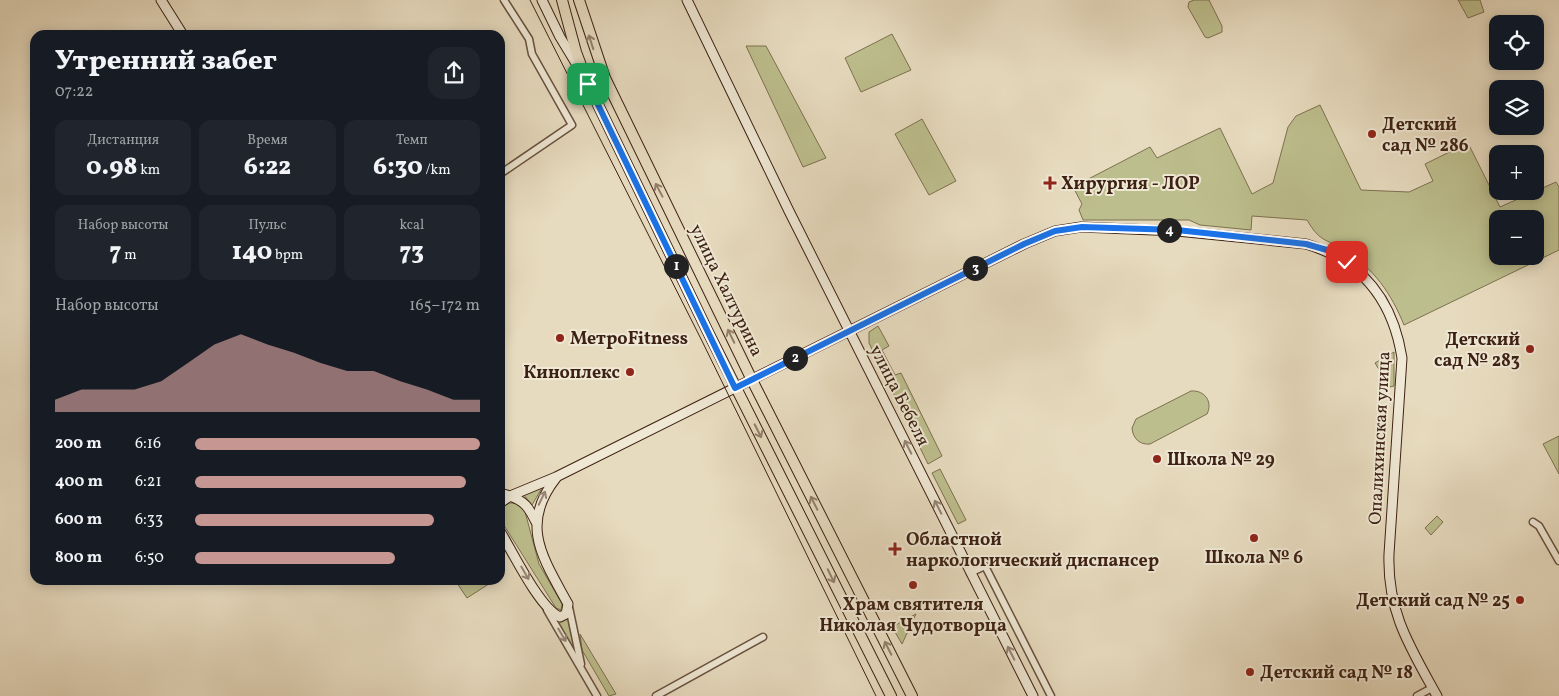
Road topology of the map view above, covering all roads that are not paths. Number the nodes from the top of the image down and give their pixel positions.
1 (162, 0) edge
2 (504, 0) edge
3 (542, 0) edge
4 (562, 0) edge
5 (579, 0) edge
6 (688, 0) edge
7 (180, 30) edge
8 (588, 84) junction
9 (505, 171) edge
10 (849, 331) junction
11 (752, 380) junction
12 (735, 388) junction
13 (556, 478) junction
14 (505, 494) edge
15 (510, 496) junction
16 (505, 499) edge
17 (536, 522) junction
18 (1533, 522) dead end
19 (505, 539) edge
20 (1559, 561) edge
21 (970, 574) junction
22 (542, 601) junction
23 (568, 604) junction
24 (763, 637) dead end
25 (582, 670) junction
26 (1434, 692) edge
27 (597, 696) edge
28 (656, 696) edge
29 (891, 696) edge
30 (912, 696) edge
31 (1033, 696) edge
32 (1051, 696) edge
33 (1417, 696) edge

1 - 7 street
2 - 9 street
3 - 8 street
4 - 8 main road, улица Халтурина
11 -> 5 main road, улица Халтурина
6 - 10 street, улица Бебеля
8 - 12 main road, улица Халтурина
10 - 11 street, Опалихинская улица
21 -> 10 street, улица Бебеля
10 - 26 street, Опалихинская улица
11 - 12 street, Опалихинская улица
30 -> 11 main road, улица Халтурина
12 - 13 street, Опалихинская улица
12 -> 29 main road, улица Халтурина
13 - 15 street, Опалихинская улица
17 -> 13 street
14 - 15 street
15 - 16 street, Опалихинская улица
15 - 17 street
17 - 23 street
18 - 20 street
19 -> 22 street
31 -> 21 street, улица Бебеля
21 - 32 street
22 - 23 street
22 -> 25 street
23 - 25 street
24 - 28 street
25 - 27 street
26 - 33 street

